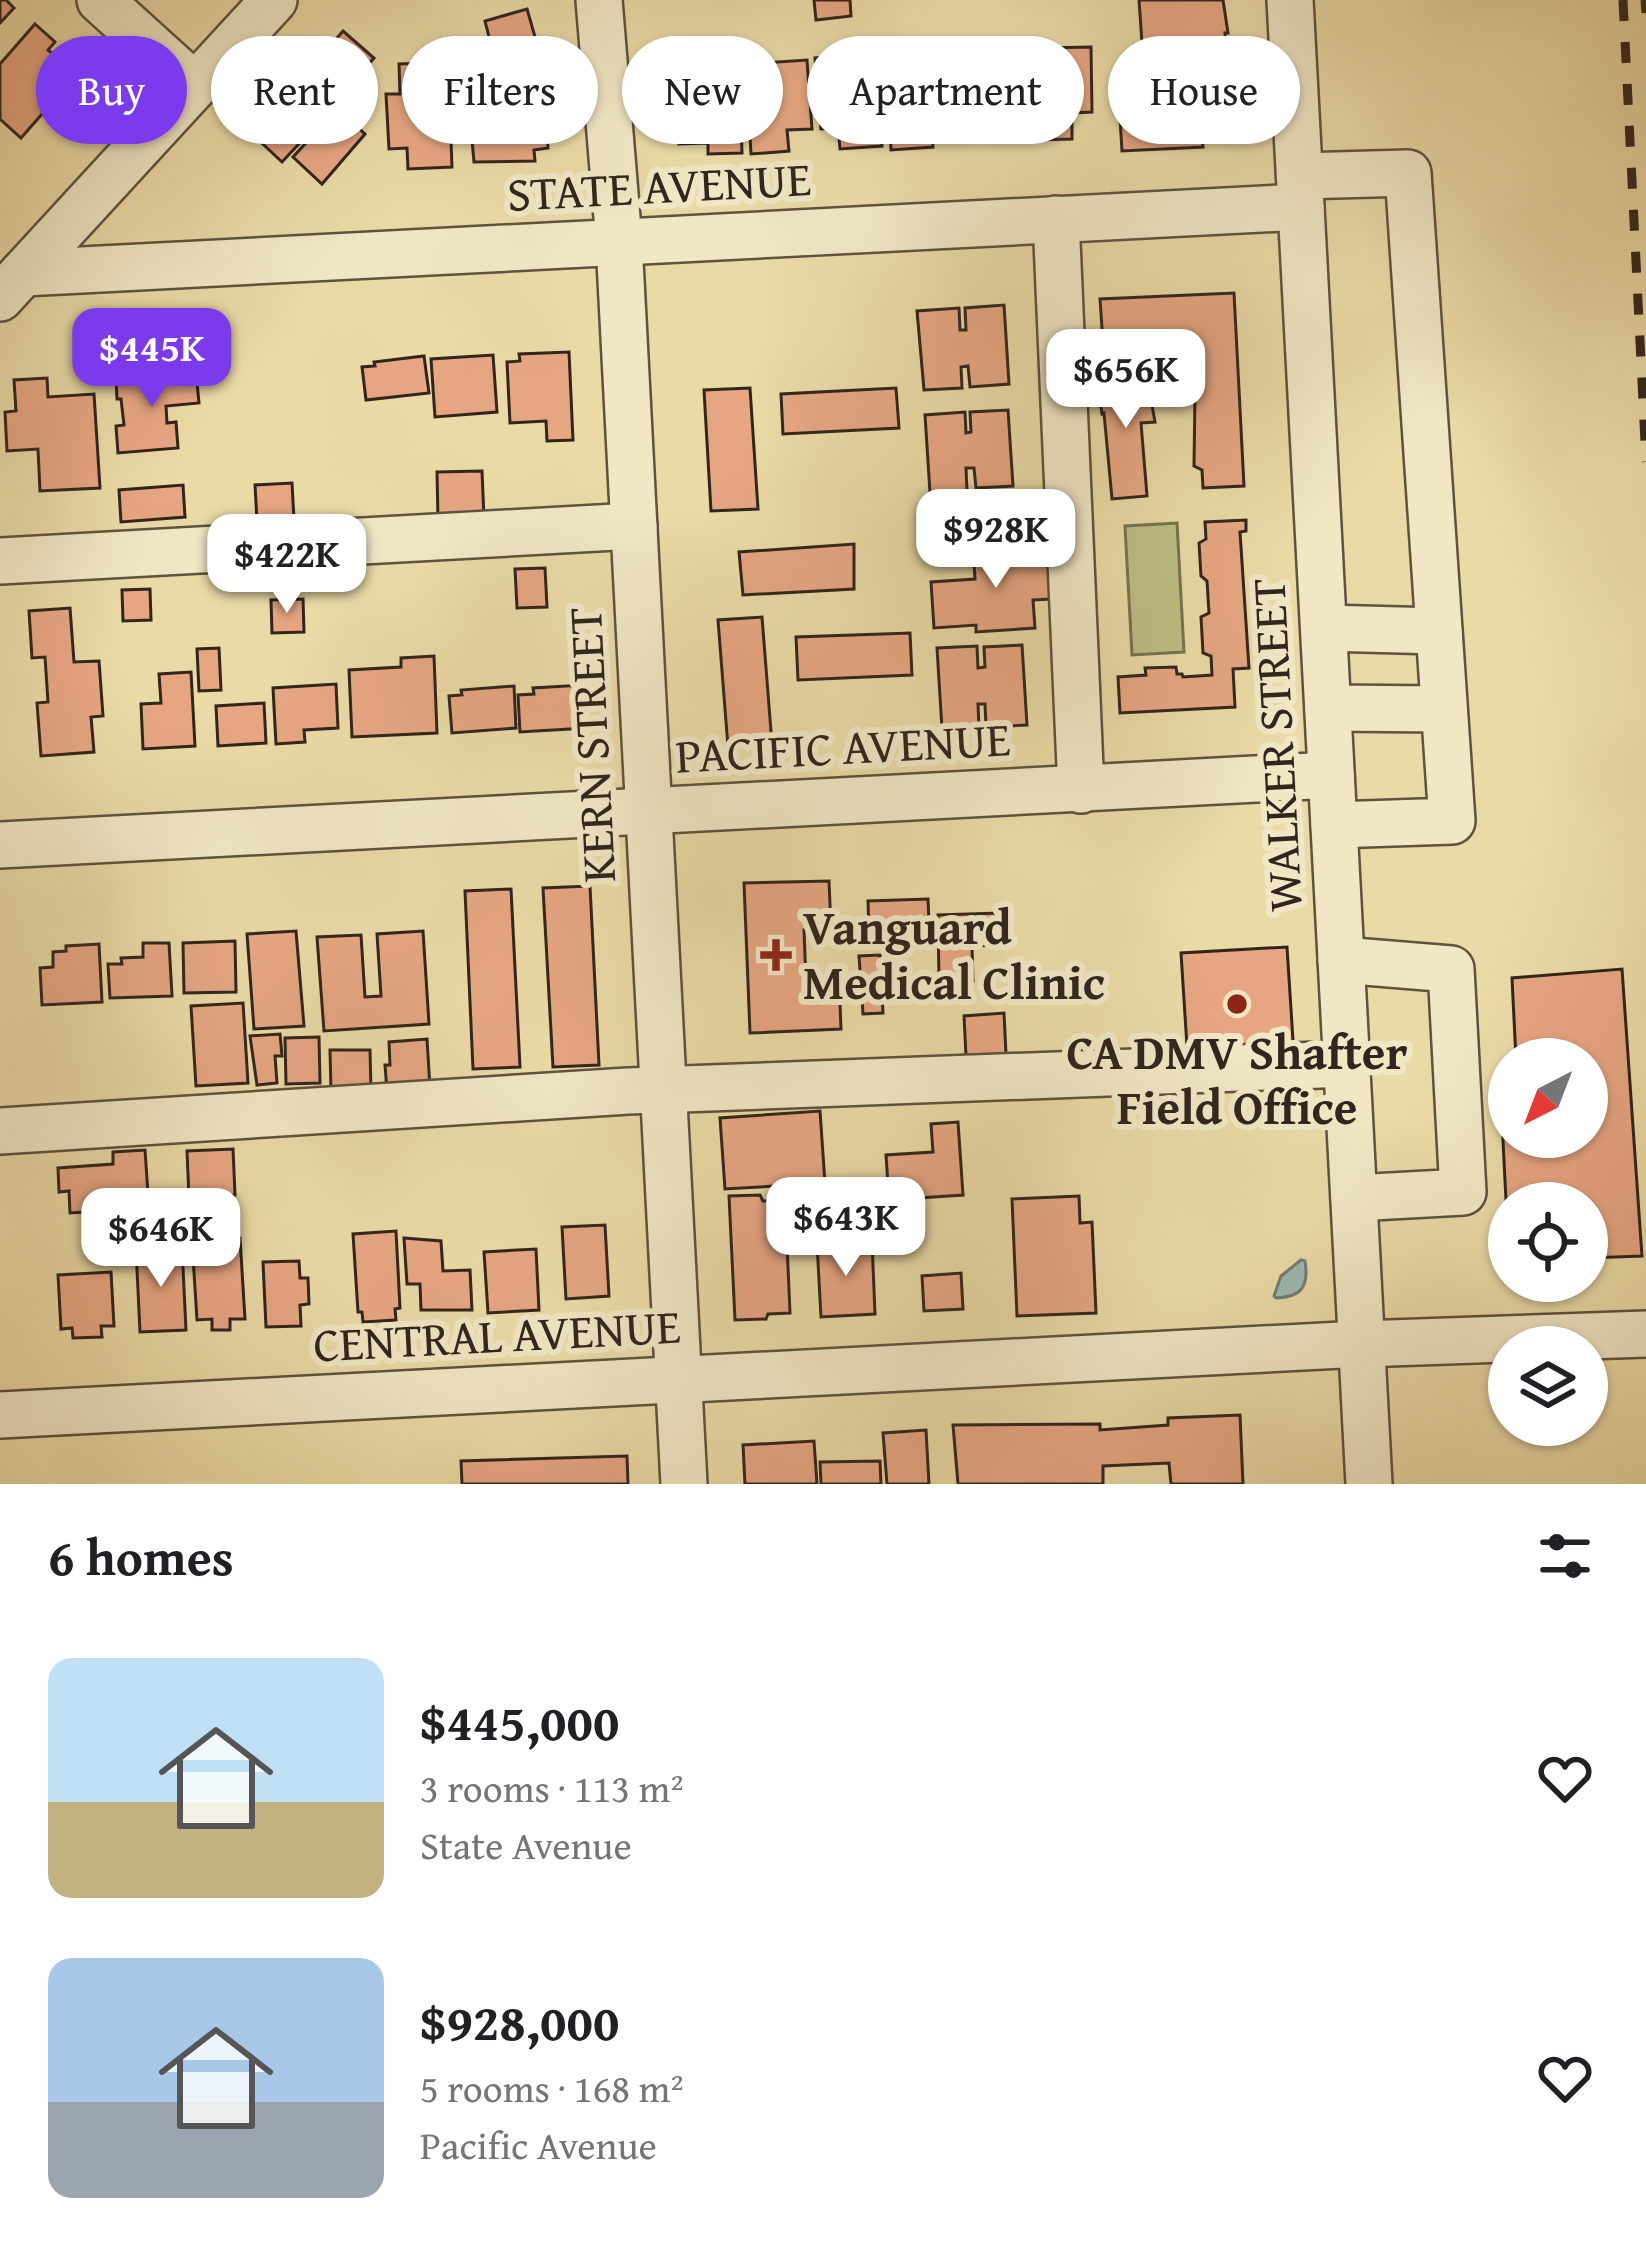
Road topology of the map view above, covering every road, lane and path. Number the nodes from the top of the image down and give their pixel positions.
1 (100, 0) edge
2 (274, 0) edge
3 (599, 0) edge
4 (1290, 0) edge
5 (195, 86) junction
6 (1301, 191) junction
7 (1056, 219) junction
8 (619, 242) junction
9 (12, 285) edge
10 (634, 526) junction
11 (0, 561) edge
12 (1324, 628) junction
13 (1439, 631) junction
14 (1328, 709) junction
15 (1444, 709) junction
16 (1331, 775) junction
17 (1081, 790) junction
18 (649, 811) junction
19 (1334, 825) junction
20 (0, 845) edge
21 (1341, 960) junction
22 (1346, 1064) junction
23 (663, 1089) junction
24 (0, 1131) edge
25 (1354, 1198) junction
26 (1646, 1334) edge
27 (1361, 1344) junction
28 (679, 1380) junction
29 (0, 1415) edge
30 (684, 1484) edge
31 (1369, 1484) edge

1 - 5 street
2 - 5 street
3 - 8 street, KERN STREET
4 - 6 street, WALKER STREET
5 - 9 street
6 - 7 street, STATE AVENUE
6 - 12 street, WALKER STREET
6 - 13 street, STATE AVENUE
7 - 8 street, STATE AVENUE
7 - 17 street
8 - 9 street, STATE AVENUE
8 - 10 street, KERN STREET
10 - 11 street
10 - 18 street, KERN STREET
12 - 13 street
12 - 14 street, WALKER STREET
13 - 15 street
14 - 15 street
14 - 16 street, WALKER STREET
15 - 19 street
16 - 17 street, PACIFIC AVENUE
16 - 19 street, WALKER STREET
17 - 18 street, PACIFIC AVENUE
18 - 20 street, PACIFIC AVENUE
18 - 23 street, KERN STREET
19 - 21 street, WALKER STREET
21 - 22 street, WALKER STREET
21 - 25 street
22 - 23 street
22 - 25 street, WALKER STREET
23 - 24 street
23 - 28 street, KERN STREET
25 - 27 street, WALKER STREET
26 - 27 street, CENTRAL AVENUE
27 - 28 street, CENTRAL AVENUE
27 - 31 street, WALKER STREET
28 - 29 street, CENTRAL AVENUE
28 - 30 street, KERN STREET

